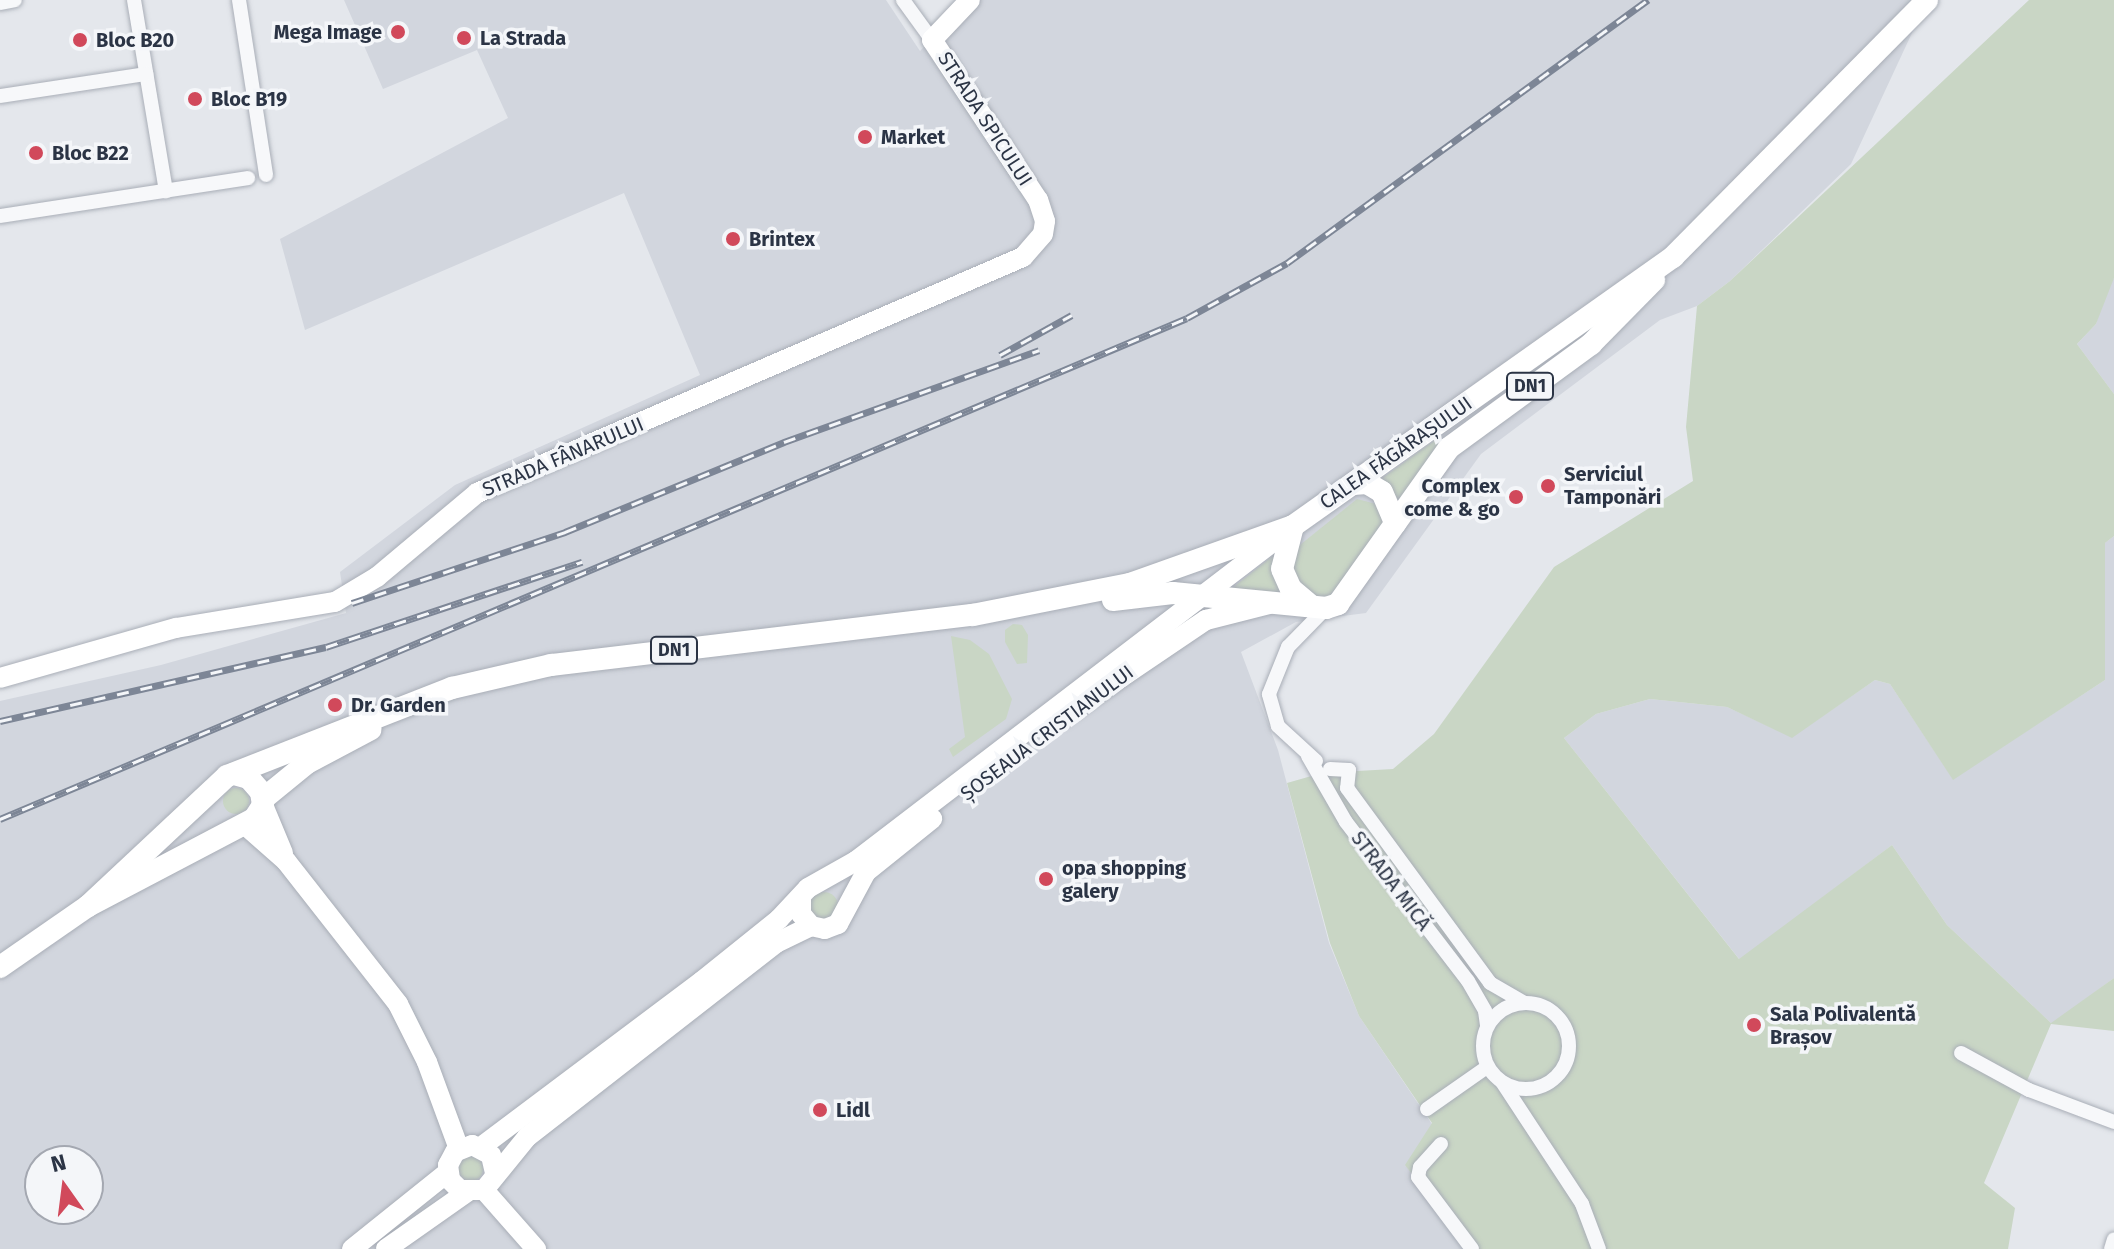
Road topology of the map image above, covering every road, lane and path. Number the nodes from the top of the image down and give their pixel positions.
1 (15, 0) edge
2 (134, 0) edge
3 (239, 0) edge
4 (903, 0) edge
5 (970, 0) edge
6 (1927, 0) edge
7 (0, 3) edge
8 (932, 40) junction
9 (146, 74) junction
10 (0, 96) edge
11 (266, 175) dead end
12 (248, 178) dead end
13 (166, 191) junction
14 (0, 216) edge
15 (1036, 244) joint
16 (1673, 257) junction
17 (1353, 484) junction
18 (1395, 523) junction
19 (1293, 526) junction
20 (1208, 594) junction
21 (1275, 601) junction
22 (1318, 607) junction
23 (973, 615) junction
24 (0, 678) edge
25 (417, 702) junction
26 (1308, 756) junction
27 (1330, 769) junction
28 (234, 774) junction
29 (1347, 788) junction
30 (212, 793) junction
31 (263, 802) junction
32 (241, 825) junction
33 (286, 861) junction
34 (820, 883) junction
35 (801, 899) junction
36 (88, 906) junction
37 (847, 906) junction
38 (811, 926) junction
39 (0, 967) edge
40 (1523, 1002) junction
41 (1487, 1026) junction
42 (1961, 1053) dead end
43 (1487, 1067) junction
44 (1502, 1082) junction
45 (1521, 1089) junction
46 (1427, 1109) dead end
47 (1520, 1113) junction
48 (2114, 1122) edge
49 (1441, 1144) dead end
50 (481, 1147) junction
51 (459, 1149) junction
52 (448, 1172) junction
53 (482, 1185) junction
54 (2114, 1239) edge
55 (352, 1249) edge
56 (386, 1249) edge
57 (536, 1249) edge
58 (1472, 1249) edge
59 (1599, 1249) edge
60 (2111, 1249) edge

1 - 7 street
2 - 9 street
3 - 11 street
4 - 8 street, STRADA SPICULUI
5 - 8 street
6 - 16 main road, CALEA FĂGĂRAȘULUI / DN1
8 - 15 street, STRADA SPICULUI
9 - 10 street
9 - 13 street
12 - 13 street
13 - 14 street
15 - 24 street, STRADA FÂNARULUI
16 - 17 main road, CALEA FĂGĂRAȘULUI / DN1
16 - 18 main road, DN1
17 - 18 main road
17 - 19 main road, CALEA FĂGĂRAȘULUI / DN1
18 - 22 main road, DN1
19 - 20 street, ȘOSEAUA CRISTIANULUI
19 - 22 main road
19 - 23 main road, CALEA FĂGĂRAȘULUI / DN1
20 - 21 main road, DN1
20 - 23 main road, CALEA FĂGĂRAȘULUI / DN1
20 - 34 street, ȘOSEAUA CRISTIANULUI
21 - 22 main road, DN1
21 - 37 street, ȘOSEAUA CRISTIANULUI
22 - 26 street
23 - 25 main road, CALEA FĂGĂRAȘULUI / DN1
25 - 28 main road, CALEA FĂGĂRAȘULUI / DN1
25 - 31 main road, CALEA FĂGĂRAȘULUI / DN1
26 - 27 street, STRADA MICĂ
26 - 41 street, STRADA MICĂ
27 - 29 street, STRADA MICĂ
27 - 29 street, STRADA MICĂ
28 - 30 main road, CALEA FĂGĂRAȘULUI / DN1
28 - 31 main road
29 - 40 street, STRADA MICĂ
30 - 32 main road
30 - 36 main road, CALEA FĂGĂRAȘULUI / DN1
31 - 32 main road, CALEA FĂGĂRAȘULUI / DN1
31 - 33 street
32 - 33 street
32 - 36 main road, CALEA FĂGĂRAȘULUI / DN1
33 - 51 street
34 - 35 street, ȘOSEAUA CRISTIANULUI
34 - 37 street
35 - 38 street
35 - 50 street, ȘOSEAUA CRISTIANULUI
36 - 39 main road, CALEA FĂGĂRAȘULUI / DN1
37 - 38 street, ȘOSEAUA CRISTIANULUI
38 - 53 street, ȘOSEAUA CRISTIANULUI
40 - 41 street
40 - 45 street, STRADA MICĂ
41 - 43 street, STRADA MICĂ
42 - 48 street
43 - 44 street
43 - 46 street
44 - 45 street
44 - 47 street
45 - 47 street
47 - 59 street
49 - 58 street
50 - 51 street
50 - 53 street
51 - 52 street
52 - 53 street
52 - 55 street
53 - 56 street, ȘOSEAUA CRISTIANULUI
53 - 57 street
54 - 60 street

